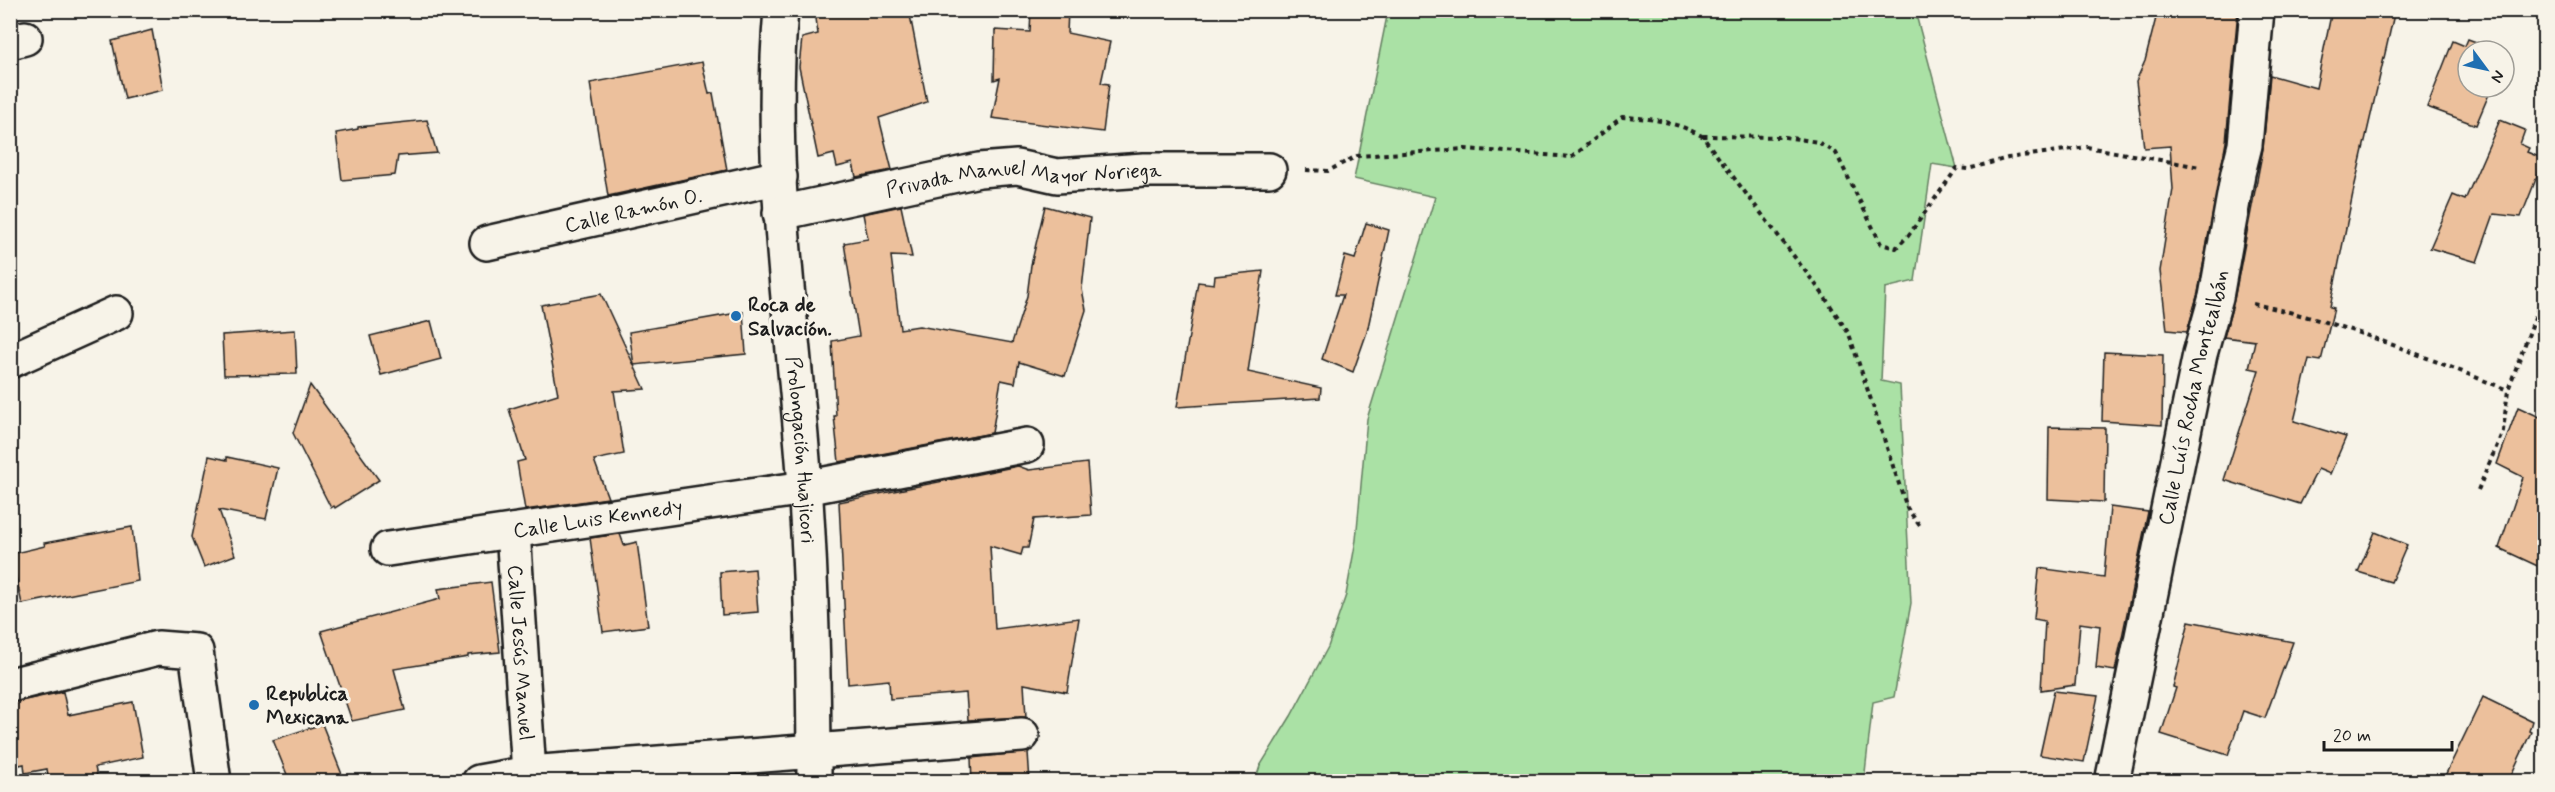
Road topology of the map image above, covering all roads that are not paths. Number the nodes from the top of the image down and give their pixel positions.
1 (781, 10) edge
2 (2258, 10) edge
3 (1269, 170) road end
4 (780, 177) junction
5 (780, 213) junction
6 (487, 243) dead end
7 (116, 313) dead end
8 (10, 361) edge
9 (1027, 445) dead end
10 (805, 488) junction
11 (513, 531) junction
12 (388, 549) dead end
13 (10, 685) edge
14 (1022, 735) dead end
15 (814, 767) edge
16 (530, 773) junction
17 (214, 782) edge
18 (479, 782) edge
19 (2112, 782) edge

1 - 4 street, Prolongación Huajicori
2 - 19 street, Calle Luís Rocha Montealbán
3 - 5 street, Privada Manuel Mayor Noriega
4 - 5 street, Prolongación Huajicori
4 - 6 street, Calle Ramón O.
5 - 10 street, Prolongación Huajicori
7 - 8 street
9 - 10 street, Calle Luis Kennedy
10 - 11 street, Calle Luis Kennedy
10 - 15 street, Prolongación Huajicori
11 - 12 street, Calle Luis Kennedy
11 - 16 street, Calle Jesús Manuel
13 - 17 street
14 - 15 street
15 - 16 street
16 - 18 street

